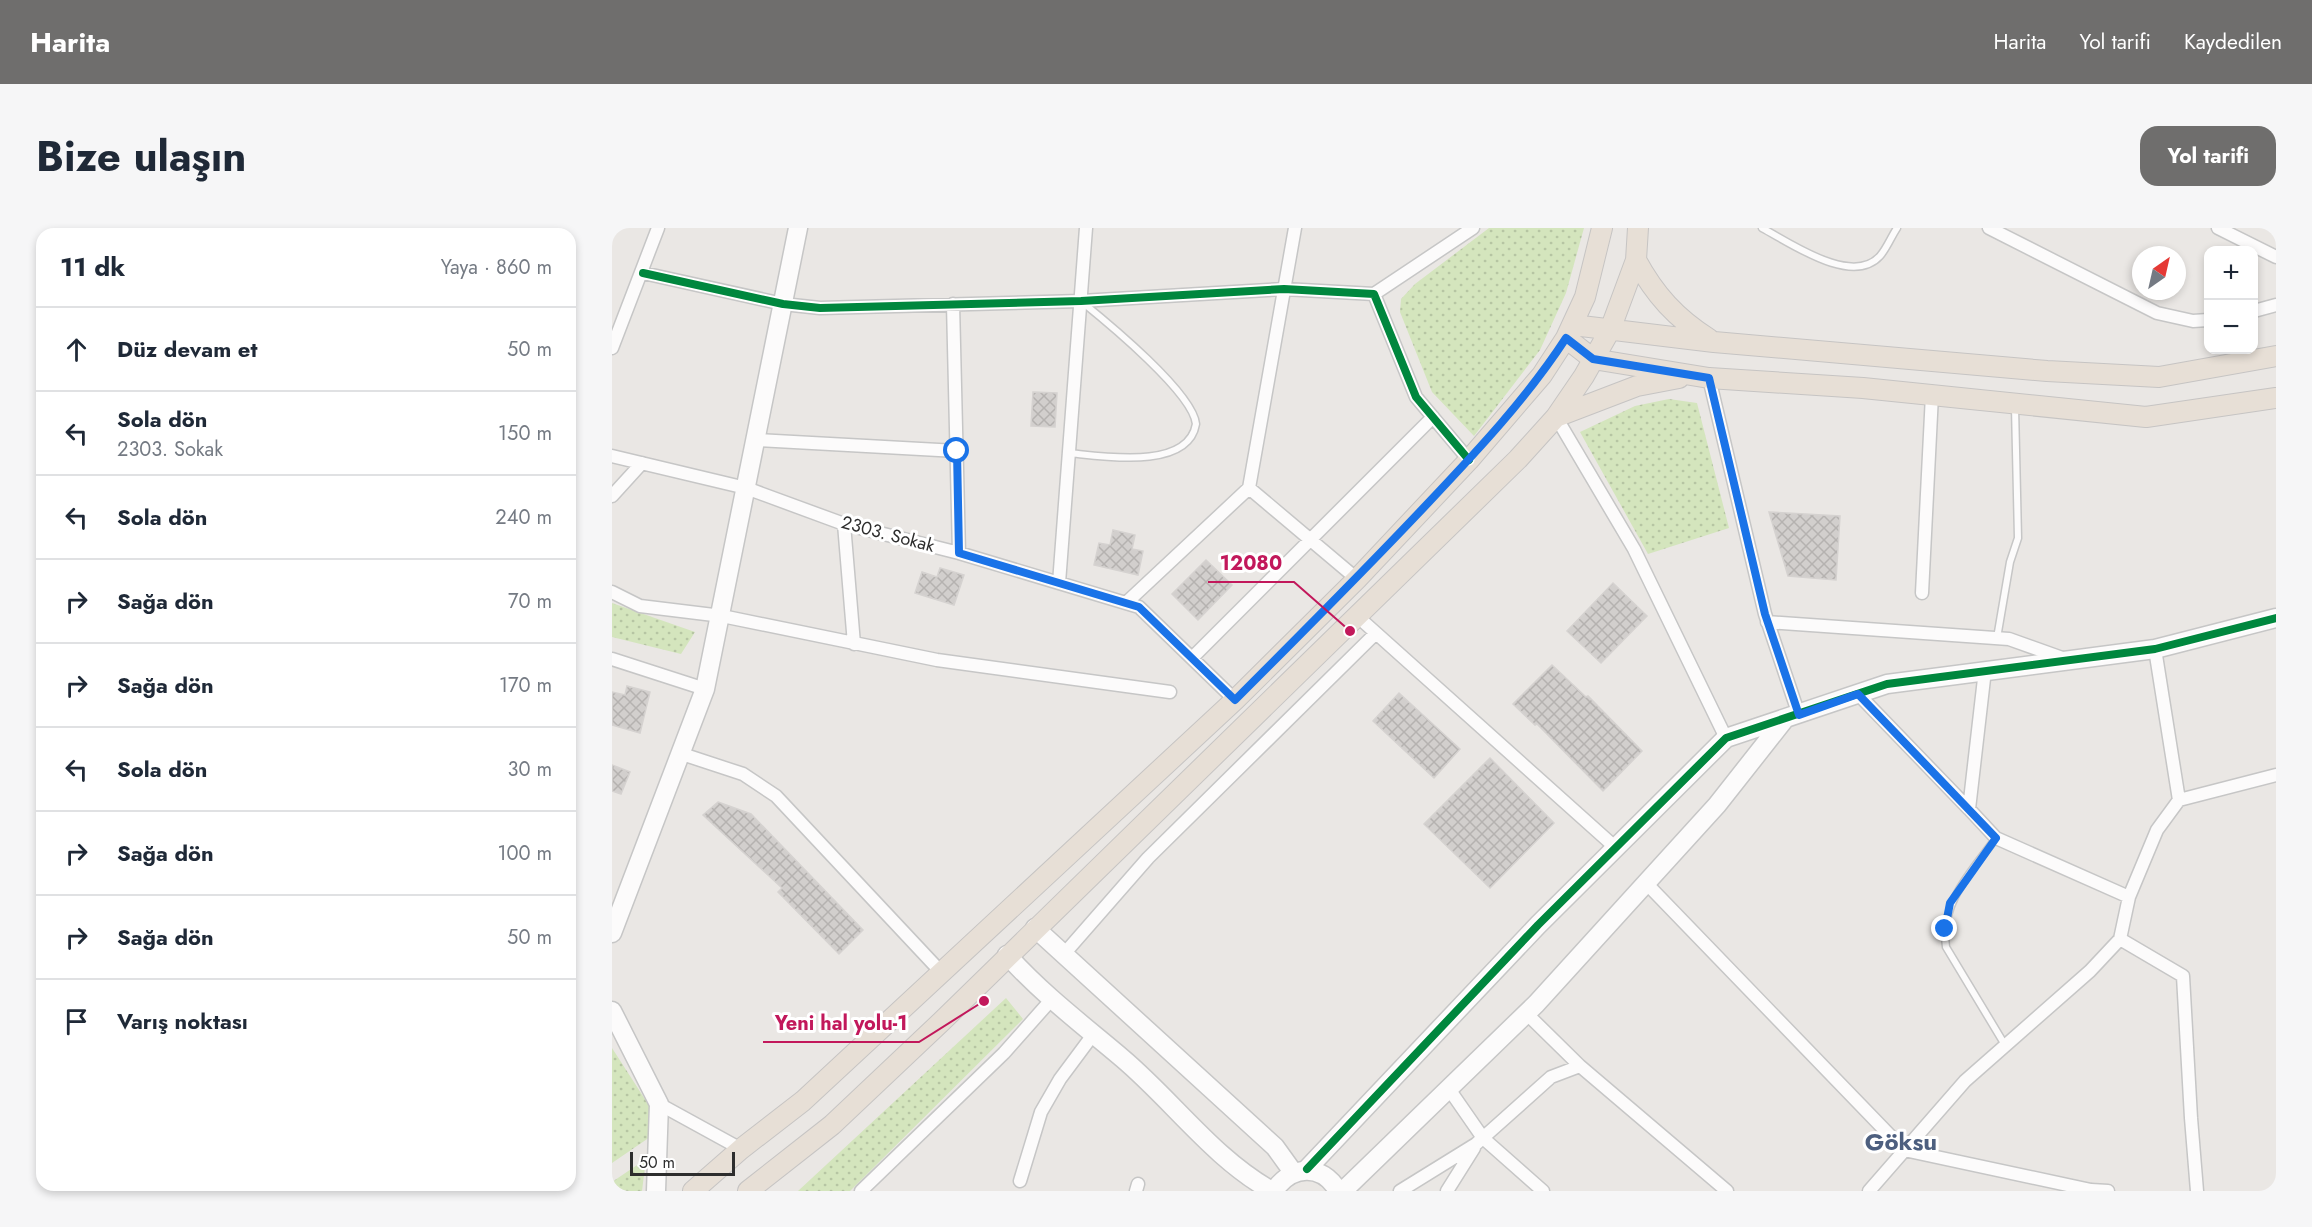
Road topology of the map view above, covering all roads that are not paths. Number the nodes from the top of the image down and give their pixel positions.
1 (658, 228) edge
2 (798, 228) edge
3 (1086, 228) edge
4 (1295, 228) edge
5 (1473, 228) edge
6 (1602, 228) edge
7 (1638, 228) edge
8 (1762, 228) edge
9 (1897, 228) edge
10 (1989, 228) edge
11 (2218, 228) edge
12 (2276, 257) edge
13 (1636, 260) junction
14 (643, 273) junction
15 (1284, 289) junction
16 (1374, 294) junction
17 (1081, 301) junction
18 (783, 304) junction
19 (953, 304) junction
20 (2276, 305) edge
21 (2258, 309) edge
22 (2204, 320) edge
23 (1610, 330) junction
24 (1570, 332) junction
25 (1714, 342) junction
26 (612, 348) edge
27 (2276, 356) edge
28 (1593, 359) junction
29 (1700, 377) junction
30 (1932, 395) junction
31 (2276, 398) edge
32 (2015, 403) junction
33 (1433, 417) junction
34 (1556, 417) junction
35 (756, 440) junction
36 (957, 451) junction
37 (1069, 453) junction
38 (612, 456) edge
39 (1469, 460) junction
40 (642, 463) junction
41 (746, 488) junction
42 (1249, 488) junction
43 (612, 495) edge
44 (844, 524) junction
45 (1311, 540) junction
46 (959, 553) junction
47 (1357, 579) junction
48 (1059, 583) junction
49 (612, 592) edge
50 (1922, 593) dead end
51 (1126, 603) junction
52 (722, 616) junction
53 (1357, 616) junction
54 (2276, 618) edge
55 (1767, 621) junction
56 (1376, 633) junction
57 (1997, 638) junction
58 (854, 644) junction
59 (2155, 649) junction
60 (1192, 658) junction
61 (612, 659) edge
62 (2066, 660) junction
63 (1985, 670) junction
64 (705, 689) junction
65 (1170, 692) dead end
66 (1858, 694) junction
67 (1235, 700) junction
68 (1792, 718) junction
69 (1726, 738) junction
70 (682, 754) junction
71 (2276, 775) edge
72 (2179, 800) junction
73 (1969, 809) junction
74 (1996, 838) junction
75 (1616, 848) junction
76 (1646, 883) junction
77 (2129, 897) junction
78 (1035, 928) junction
79 (612, 933) edge
80 (2120, 939) junction
81 (1064, 954) junction
82 (1007, 955) junction
83 (941, 972) junction
84 (1051, 1000) junction
85 (612, 1011) edge
86 (1526, 1013) junction
87 (1092, 1036) junction
88 (2005, 1045) junction
89 (1580, 1066) junction
90 (1449, 1089) junction
91 (659, 1104) junction
92 (1480, 1141) junction
93 (741, 1149) junction
94 (1904, 1150) junction
95 (1300, 1171) junction
96 (1020, 1181) dead end
97 (750, 1190) edge
98 (2090, 1190) edge
99 (656, 1191) edge
100 (693, 1191) edge
101 (861, 1191) edge
102 (1273, 1191) edge
103 (1338, 1191) edge
104 (1343, 1191) edge
105 (1400, 1191) edge
106 (1447, 1191) edge
107 (1543, 1191) edge
108 (1727, 1191) edge
109 (1869, 1191) edge
110 (2108, 1191) edge
111 (2197, 1191) edge

1 - 14 street
2 - 18 street
3 - 17 street
4 - 15 street
5 - 16 street
6 - 24 main road
7 - 13 main road
8 - 9 lane
10 - 22 street
11 - 12 street
13 - 23 main road
13 - 25 main road
14 - 18 street
14 - 26 street
15 - 16 street
15 - 17 street
15 - 42 street
16 - 33 street
17 - 19 street
17 - 37 street
17 - 37 lane
18 - 19 street
18 - 35 street
19 - 36 street
20 - 21 street
23 - 24 main road
23 - 25 main road
23 - 28 main road
24 - 28 main road
24 - 39 main road
25 - 27 main road
28 - 29 main road
28 - 34 main road
29 - 30 main road
29 - 34 main road
29 - 55 street
30 - 32 main road
30 - 50 street
31 - 32 main road
32 - 57 lane
33 - 39 street
33 - 45 street
34 - 53 main road
34 - 69 street
35 - 36 street
35 - 41 street
36 - 46 street
37 - 48 street
38 - 40 street, 2303. Sokak
39 - 47 main road
40 - 41 street, 2303. Sokak
40 - 43 street
41 - 44 street, 2303. Sokak
41 - 52 street
42 - 45 street
42 - 51 street
44 - 46 street, 2303. Sokak
44 - 58 street
45 - 47 street
45 - 60 street
46 - 48 street, 2303. Sokak
47 - 67 main road
48 - 51 street, 2303. Sokak
49 - 52 street
51 - 60 street, 2303. Sokak
52 - 58 street
52 - 64 street
53 - 56 street
53 - 78 main road
54 - 59 street
55 - 57 street
55 - 68 street
56 - 75 street
56 - 81 street
57 - 62 street
58 - 65 street
59 - 62 street
59 - 72 street
60 - 67 street, 2303. Sokak
61 - 64 street
62 - 63 street
63 - 66 street
63 - 73 street
64 - 70 street
66 - 68 street
66 - 73 street
67 - 83 main road
68 - 69 street
68 - 76 street
69 - 75 street
70 - 79 street
70 - 83 street
71 - 72 street
72 - 77 street
73 - 74 street
74 - 77 street
74 - 88 lane
75 - 95 street
76 - 86 street
76 - 94 street
77 - 80 street
78 - 81 street
78 - 82 main road
80 - 88 street
80 - 111 street
81 - 95 street
82 - 84 street
82 - 97 main road
83 - 93 main road
84 - 87 street
84 - 101 street
85 - 91 street
86 - 89 street
86 - 90 street
87 - 96 street
87 - 102 street
88 - 94 street
89 - 92 street
89 - 108 street
90 - 92 street
90 - 104 street
91 - 93 street
91 - 99 street
92 - 105 street
92 - 106 street
92 - 107 street
93 - 100 main road
94 - 98 street
94 - 109 street
95 - 102 street
95 - 103 street
98 - 110 street

